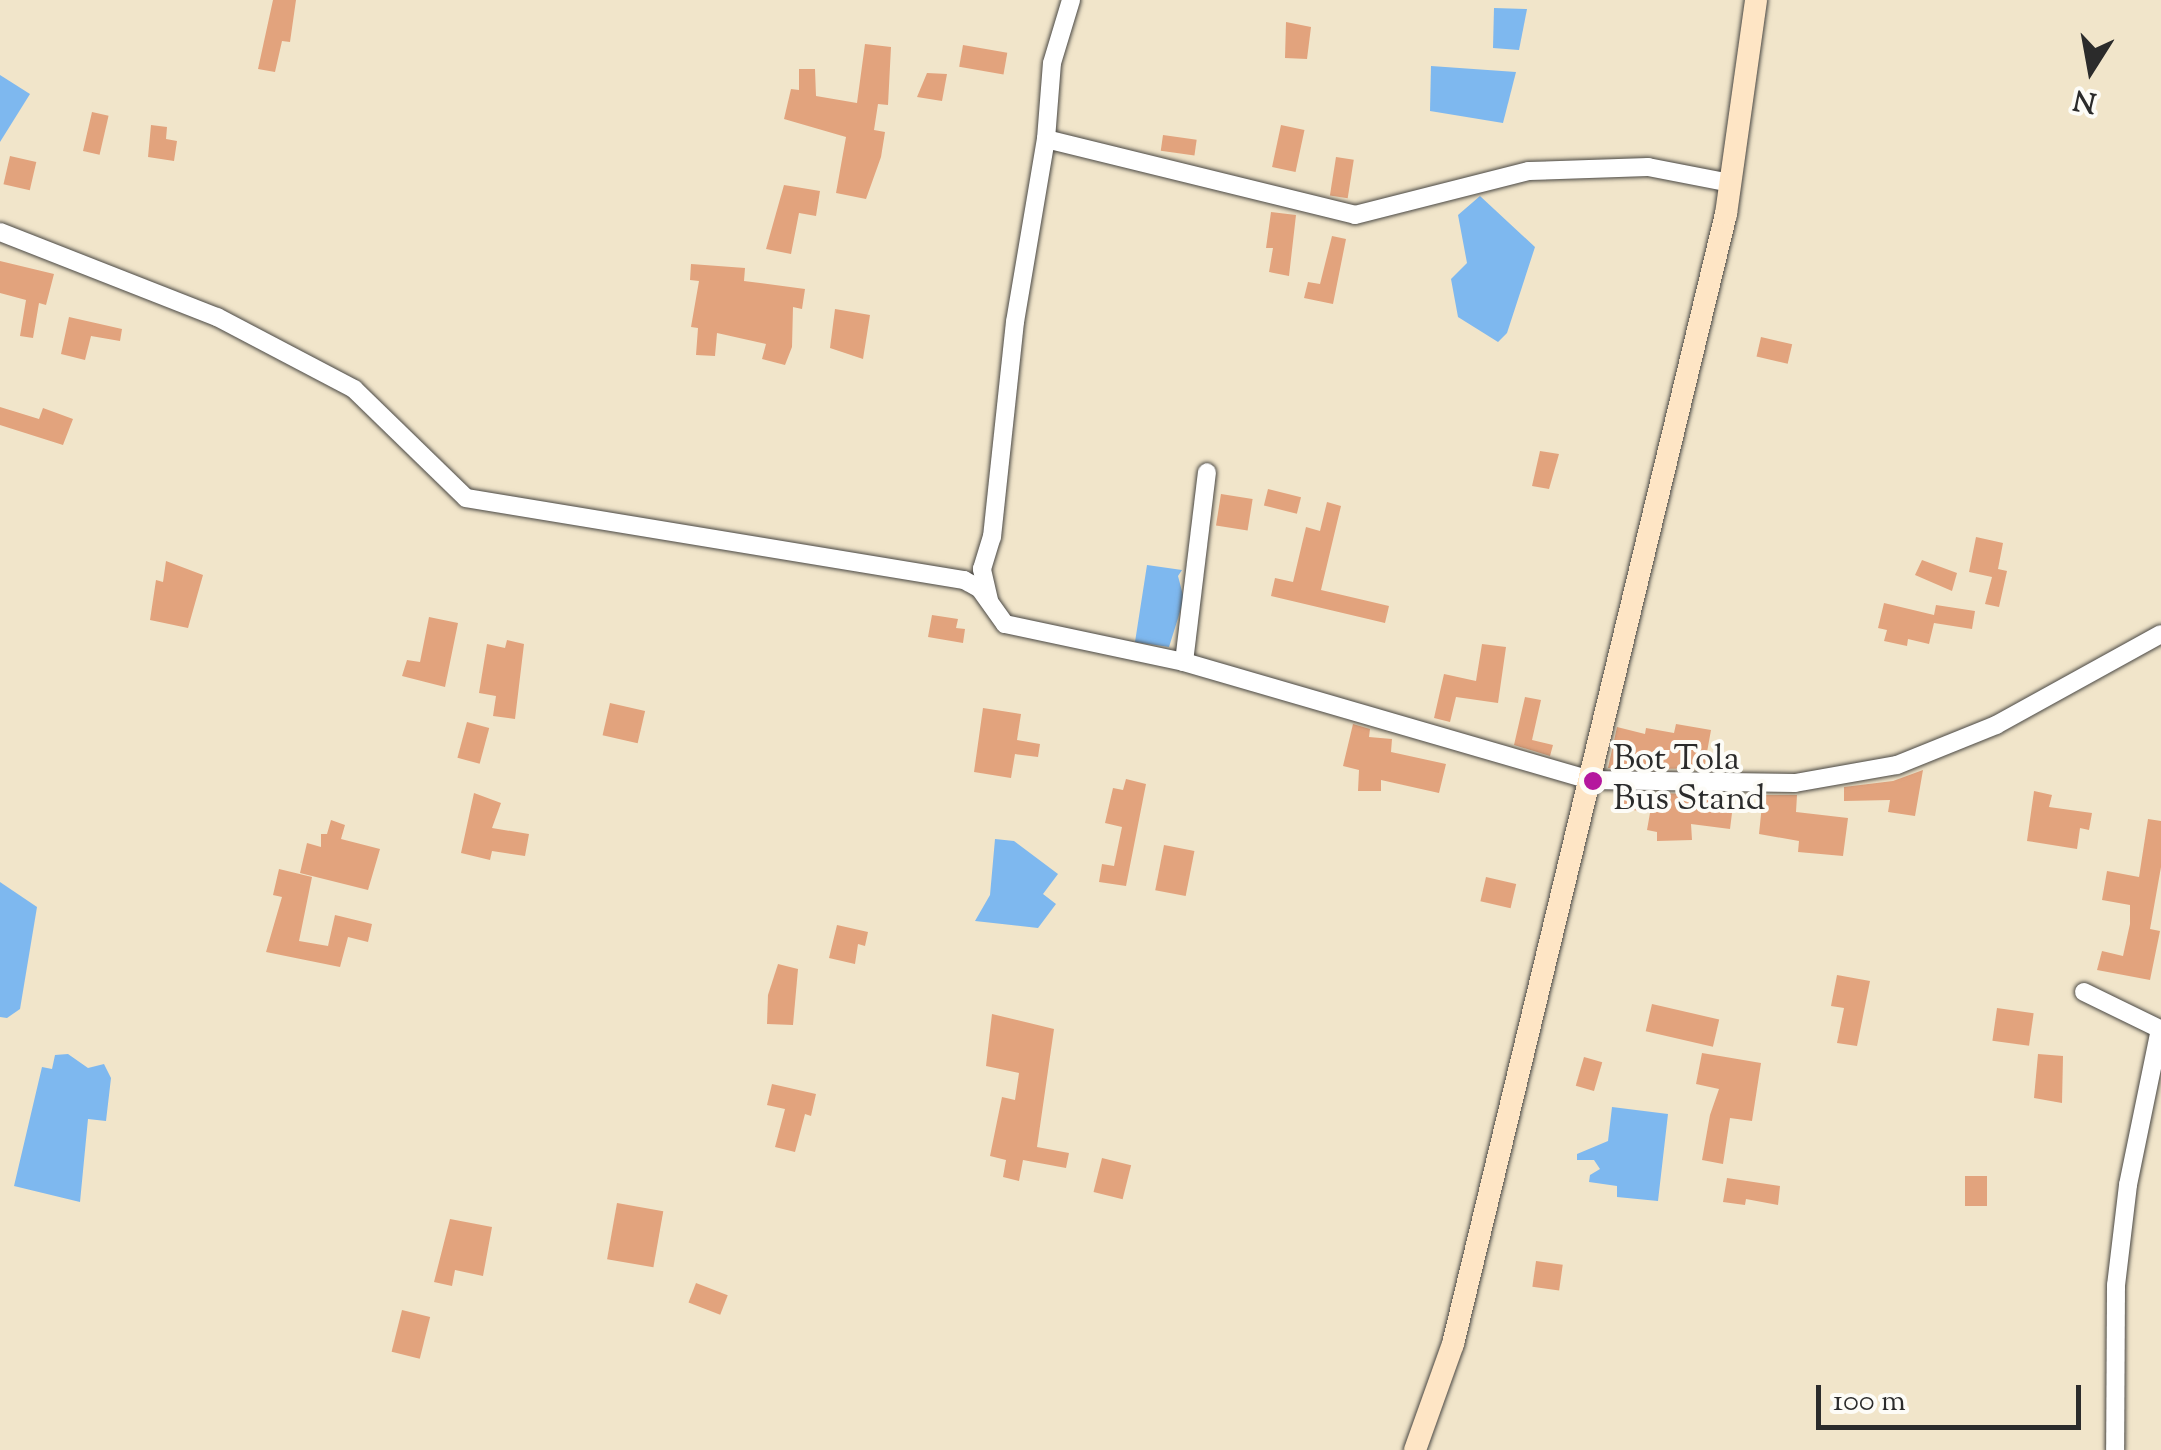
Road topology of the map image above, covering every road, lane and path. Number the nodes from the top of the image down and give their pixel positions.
1 (1071, 0) edge
2 (1756, 0) edge
3 (1046, 139) junction
4 (1730, 183) junction
5 (0, 232) edge
6 (1207, 472) dead end
7 (989, 600) junction
8 (2161, 634) edge
9 (1184, 662) junction
10 (1589, 780) junction
11 (2084, 992) dead end
12 (1415, 1450) edge
13 (2115, 1450) edge

1 - 3 street
2 - 4 main road
3 - 4 street
3 - 7 street
4 - 10 main road
5 - 7 street
6 - 9 street
7 - 9 street
8 - 10 street
9 - 10 street
10 - 12 main road
11 - 13 street

